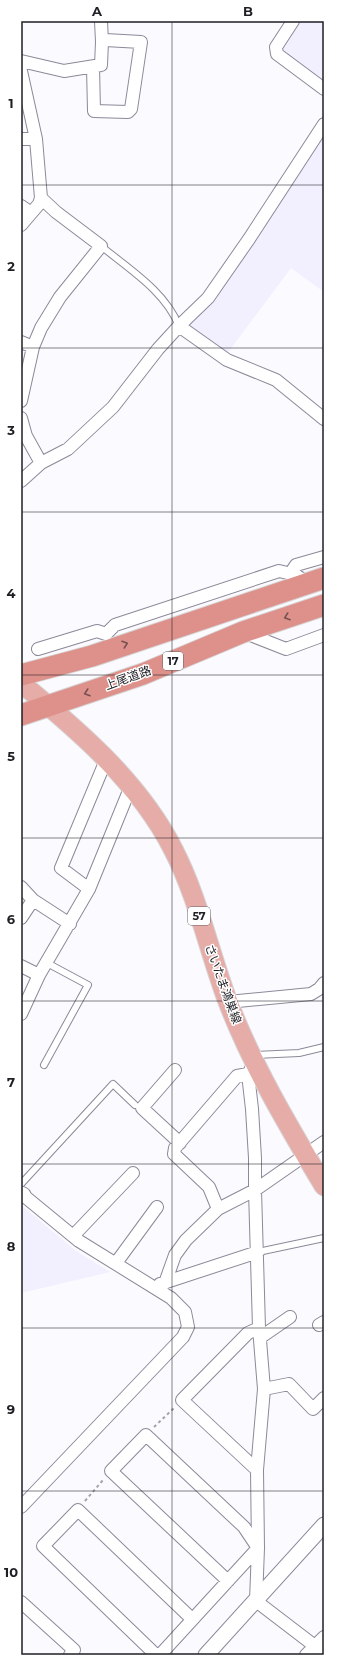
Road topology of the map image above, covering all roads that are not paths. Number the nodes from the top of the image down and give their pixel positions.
1 (101, 21) edge
2 (293, 21) edge
3 (102, 42) junction
4 (21, 61) edge
5 (93, 67) junction
6 (22, 77) edge
7 (324, 89) edge
8 (324, 124) edge
9 (21, 138) edge
10 (36, 139) junction
11 (41, 198) junction
12 (26, 209) edge
13 (21, 225) edge
14 (102, 246) junction
15 (179, 326) junction
16 (21, 342) edge
17 (33, 347) junction
18 (21, 401) edge
19 (21, 418) edge
20 (324, 419) edge
21 (41, 463) junction
22 (21, 481) edge
23 (324, 557) edge
24 (307, 578) edge
25 (324, 604) edge
26 (243, 632) junction
27 (106, 634) junction
28 (324, 635) edge
29 (38, 649) dead end
30 (92, 656) junction
31 (21, 675) edge
32 (21, 683) edge
33 (48, 706) junction
34 (21, 715) edge
35 (106, 760) junction
36 (131, 786) junction
37 (21, 887) edge
38 (89, 889) junction
39 (34, 900) junction
40 (21, 918) edge
41 (70, 924) junction
42 (47, 963) junction
43 (21, 966) edge
44 (40, 975) junction
45 (324, 983) edge
46 (228, 1002) junction
47 (22, 1010) edge
48 (324, 1046) edge
49 (251, 1064) junction
50 (44, 1065) dead end
51 (176, 1070) dead end
52 (135, 1105) dead end
53 (324, 1142) edge
54 (180, 1143) junction
55 (306, 1155) junction
56 (133, 1173) dead end
57 (324, 1186) edge
58 (255, 1190) junction
59 (22, 1191) edge
60 (157, 1207) dead end
61 (218, 1209) junction
62 (73, 1236) junction
63 (324, 1238) edge
64 (258, 1252) junction
65 (116, 1263) junction
66 (160, 1284) junction
67 (290, 1317) dead end
68 (260, 1332) junction
69 (264, 1389) junction
70 (324, 1398) edge
71 (257, 1470) junction
72 (21, 1506) edge
73 (324, 1525) edge
74 (258, 1548) junction
75 (228, 1581) junction
76 (256, 1601) junction
77 (21, 1602) edge
78 (192, 1620) junction
79 (321, 1645) edge
80 (70, 1655) edge
81 (156, 1655) edge
82 (160, 1655) edge
83 (206, 1655) edge
84 (306, 1655) edge

1 - 3 street
2 - 7 street
3 - 5 street
3 - 5 street
4 - 5 street
6 - 10 street
8 - 15 street
9 - 10 street
10 - 11 street
11 - 12 street
11 - 14 street
12 - 13 street
14 - 15 lane
14 - 17 street
15 - 20 street
15 - 21 street
16 - 17 street
17 - 18 street
19 - 21 street
21 - 22 street
23 - 24 street
24 - 27 street
30 -> 24 highway
25 -> 26 highway, 上尾道路 / 17
26 - 28 street
26 -> 33 highway, 上尾道路 / 17
27 - 29 street
27 - 30 street
30 - 31 highway
32 - 33 main road, さいたま鴻巣線 / 57
33 - 34 highway, 上尾道路 / 17
33 - 35 main road, さいたま鴻巣線 / 57
35 - 36 main road, さいたま鴻巣線 / 57
35 - 38 street
36 - 38 street
36 - 46 main road, さいたま鴻巣線 / 57
37 - 39 street
38 - 41 street
39 - 40 street
39 - 41 street
41 - 42 street
42 - 44 street
42 - 50 lane
43 - 44 street
44 - 47 street
45 - 46 street
46 - 49 main road, さいたま鴻巣線 / 57
48 - 49 lane
49 - 54 street
49 - 55 main road, さいたま鴻巣線 / 57
49 - 58 street
51 - 54 street
52 - 59 lane
53 - 55 street
54 - 61 street
55 - 57 main road, さいたま鴻巣線 / 57
55 - 58 street
56 - 62 street
58 - 61 street
58 - 64 street
59 - 62 street
60 - 65 street
61 - 66 street
62 - 65 street
63 - 64 lane
64 - 66 street
64 - 68 street
65 - 66 street
66 - 72 street
67 - 68 street
68 - 69 street
68 - 71 street
69 - 70 street
69 - 71 street
71 - 74 street
73 - 76 street
74 - 75 street
74 - 75 street
74 - 76 street
75 - 78 street
76 - 79 street
76 - 83 street
77 - 80 street
78 - 81 street
78 - 82 street
79 - 84 street

